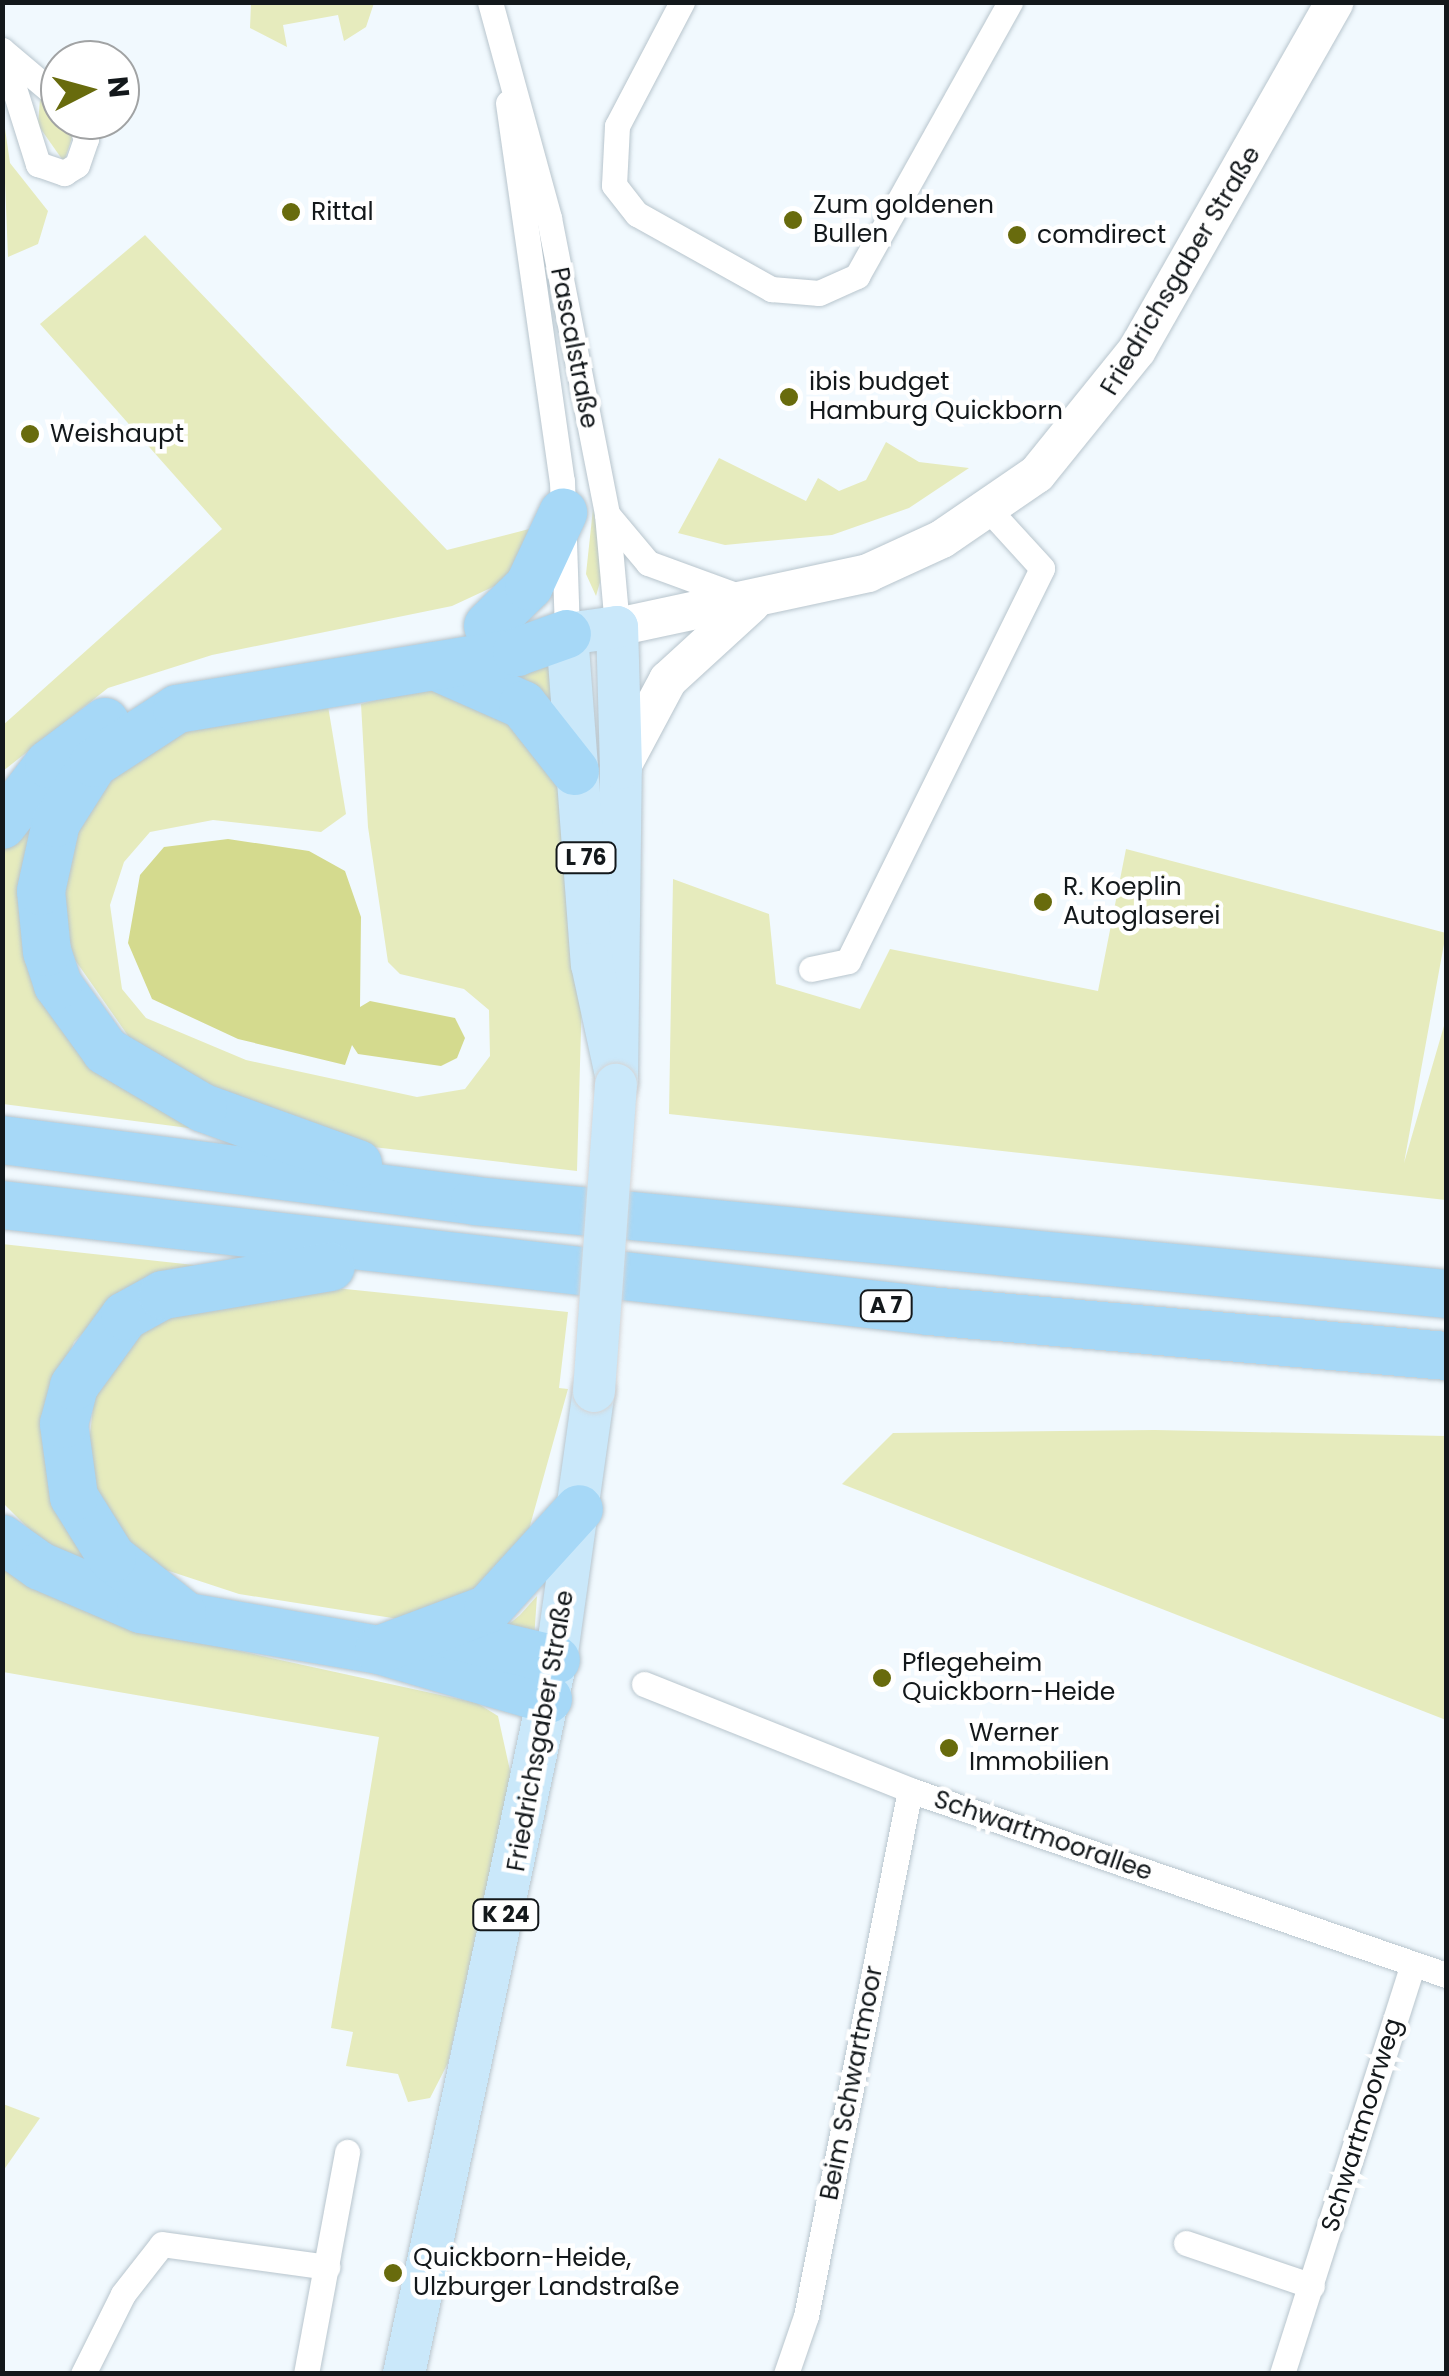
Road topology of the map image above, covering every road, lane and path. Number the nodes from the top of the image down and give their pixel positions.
1 (490, 2) edge
2 (682, 2) edge
3 (1010, 2) edge
4 (1336, 2) edge
5 (2, 50) edge
6 (509, 73) junction
7 (40, 83) edge
8 (85, 140) edge
9 (990, 510) junction
10 (585, 514) junction
11 (756, 600) junction
12 (488, 626) junction
13 (617, 628) junction
14 (568, 634) junction
15 (432, 664) junction
16 (598, 770) junction
17 (2, 825) edge
18 (811, 969) dead end
19 (2, 1140) edge
20 (476, 1200) junction
21 (2, 1204) edge
22 (434, 1259) junction
23 (1446, 1294) edge
24 (1446, 1356) edge
25 (579, 1509) junction
26 (2, 1539) edge
27 (182, 1613) junction
28 (443, 1633) junction
29 (379, 1650) junction
30 (552, 1680) junction
31 (644, 1684) dead end
32 (910, 1790) junction
33 (1413, 1964) junction
34 (1446, 1975) edge
35 (347, 2152) dead end
36 (1186, 2243) dead end
37 (328, 2267) junction
38 (1312, 2286) junction
39 (83, 2374) edge
40 (306, 2374) edge
41 (404, 2374) edge
42 (786, 2374) edge
43 (1282, 2374) edge

1 - 6 street, Pascalstraße
2 - 3 street
4 - 9 main road, Friedrichsgaber Straße
5 - 7 street
5 - 8 street
6 - 10 street, Pascalstraße
6 - 10 street, Pascalstraße
9 - 11 main road, Friedrichsgaber Straße
9 - 18 street
10 - 11 street
10 - 12 highway
10 - 13 street, Pascalstraße
10 - 14 street, Pascalstraße
11 - 13 main road, Friedrichsgaber Straße
11 - 16 main road, Friedrichsgaber Straße
12 - 14 highway
12 - 17 highway
13 - 14 main road, Friedrichsgaber Straße
13 - 16 main road, Friedrichsgaber Straße / L 76
14 - 15 highway
14 - 16 main road, Friedrichsgaber Straße / L 76
15 - 16 highway
15 - 20 highway
16 - 25 main road, Friedrichsgaber Straße / L 76, bridge
19 - 20 highway
20 - 23 highway
21 - 22 highway, A 7
22 - 24 highway, A 7
22 - 27 highway
25 - 28 highway
25 - 30 main road, Friedrichsgaber Straße / L 76
26 - 27 highway
27 - 29 highway
28 - 29 highway
28 - 30 highway
29 - 30 highway
30 - 41 main road, Friedrichsgaber Straße / K 24
31 - 32 street, Schwartmoorallee
32 - 33 street, Schwartmoorallee
32 - 42 street, Beim Schwartmoor
33 - 34 street, Schwartmoorallee
33 - 38 street, Schwartmoorweg
35 - 37 street
36 - 38 street
37 - 39 street
37 - 40 street
38 - 43 street, Schwartmoorweg

